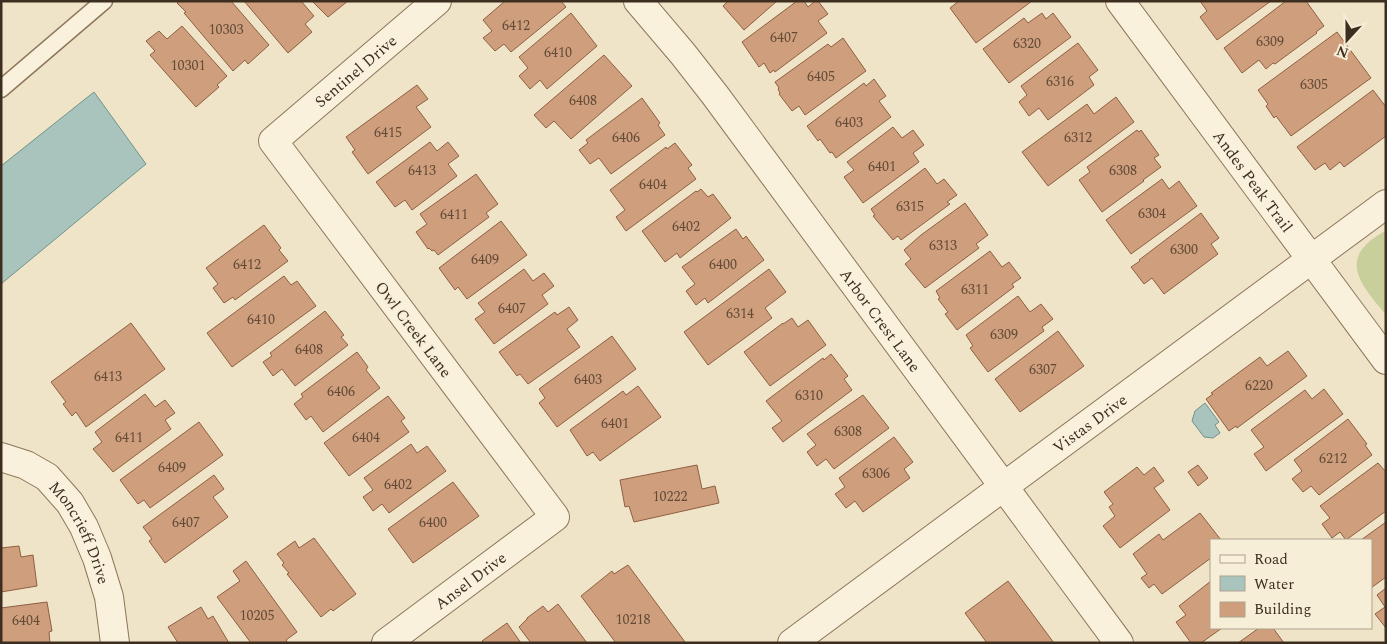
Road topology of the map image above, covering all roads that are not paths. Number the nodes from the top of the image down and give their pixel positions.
1 (104, 1) edge
2 (436, 1) edge
3 (638, 1) edge
4 (1120, 1) edge
5 (1, 89) edge
6 (273, 141) joint
7 (1386, 204) edge
8 (1310, 260) junction
9 (1386, 360) edge
10 (1, 457) edge
11 (1004, 487) junction
12 (555, 517) joint
13 (115, 643) edge
14 (386, 643) edge
15 (792, 643) edge
16 (1119, 643) edge

1 - 5 lane
2 - 6 street, Sentinel Drive
3 - 11 street, Arbor Crest Lane
4 - 8 street, Andes Peak Trail
6 - 12 street, Owl Creek Lane
7 - 8 street, Vistas Drive
8 - 9 street, Andes Peak Trail
8 - 11 street, Vistas Drive
10 - 13 street, Moncrieff Drive
11 - 15 street, Vistas Drive
11 - 16 street, Arbor Crest Lane
12 - 14 street, Ansel Drive

